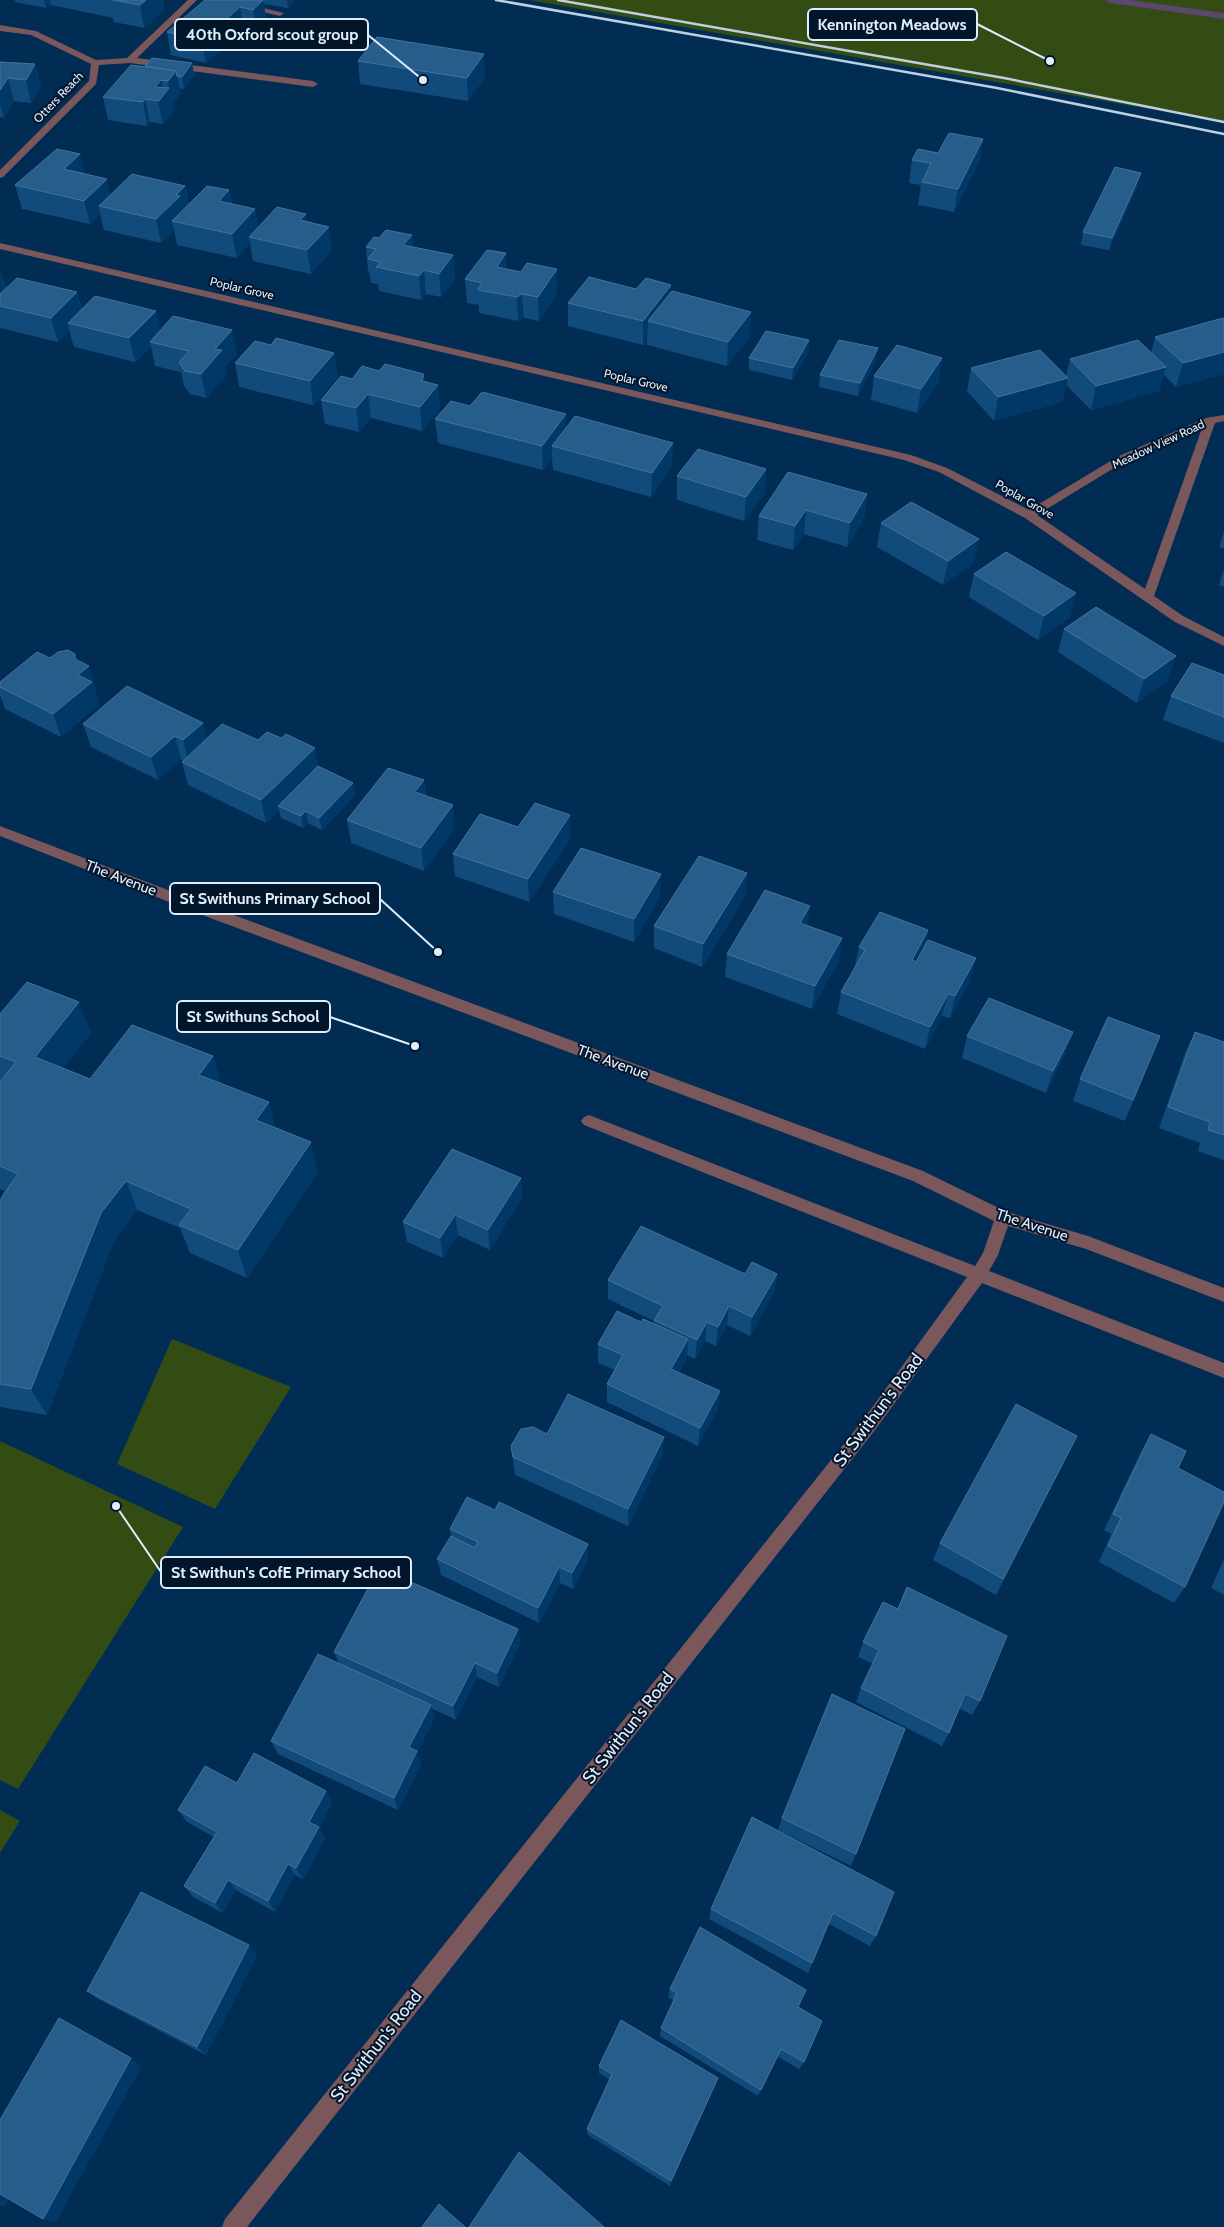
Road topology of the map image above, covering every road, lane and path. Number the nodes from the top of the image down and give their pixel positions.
1 (193, 0) edge
2 (218, 0) edge
3 (280, 13) dead end
4 (0, 28) edge
5 (130, 60) junction
6 (95, 63) junction
7 (313, 84) dead end
8 (0, 175) edge
9 (0, 246) edge
10 (1224, 418) edge
11 (1210, 420) junction
12 (1029, 515) junction
13 (1148, 597) junction
14 (1224, 642) edge
15 (0, 831) edge
16 (589, 1121) dead end
17 (1003, 1218) junction
18 (979, 1274) junction
19 (1224, 1295) edge
20 (1224, 1371) edge
21 (233, 2227) edge

1 - 5 street
2 - 3 street
4 - 6 street, Otters Reach
5 - 6 street
5 - 7 street
6 - 8 street, Otters Reach
9 - 12 street, Poplar Grove
10 - 11 street, Meadow View Road
11 - 12 street, Meadow View Road
11 - 13 street, Meadow View Road
12 - 13 street, Poplar Grove
13 - 14 street, Poplar Grove
15 - 17 street, The Avenue
16 - 18 street
17 - 18 street, St Swithun's Road
17 - 19 street, The Avenue
18 - 20 street
18 - 21 street, St Swithun's Road

